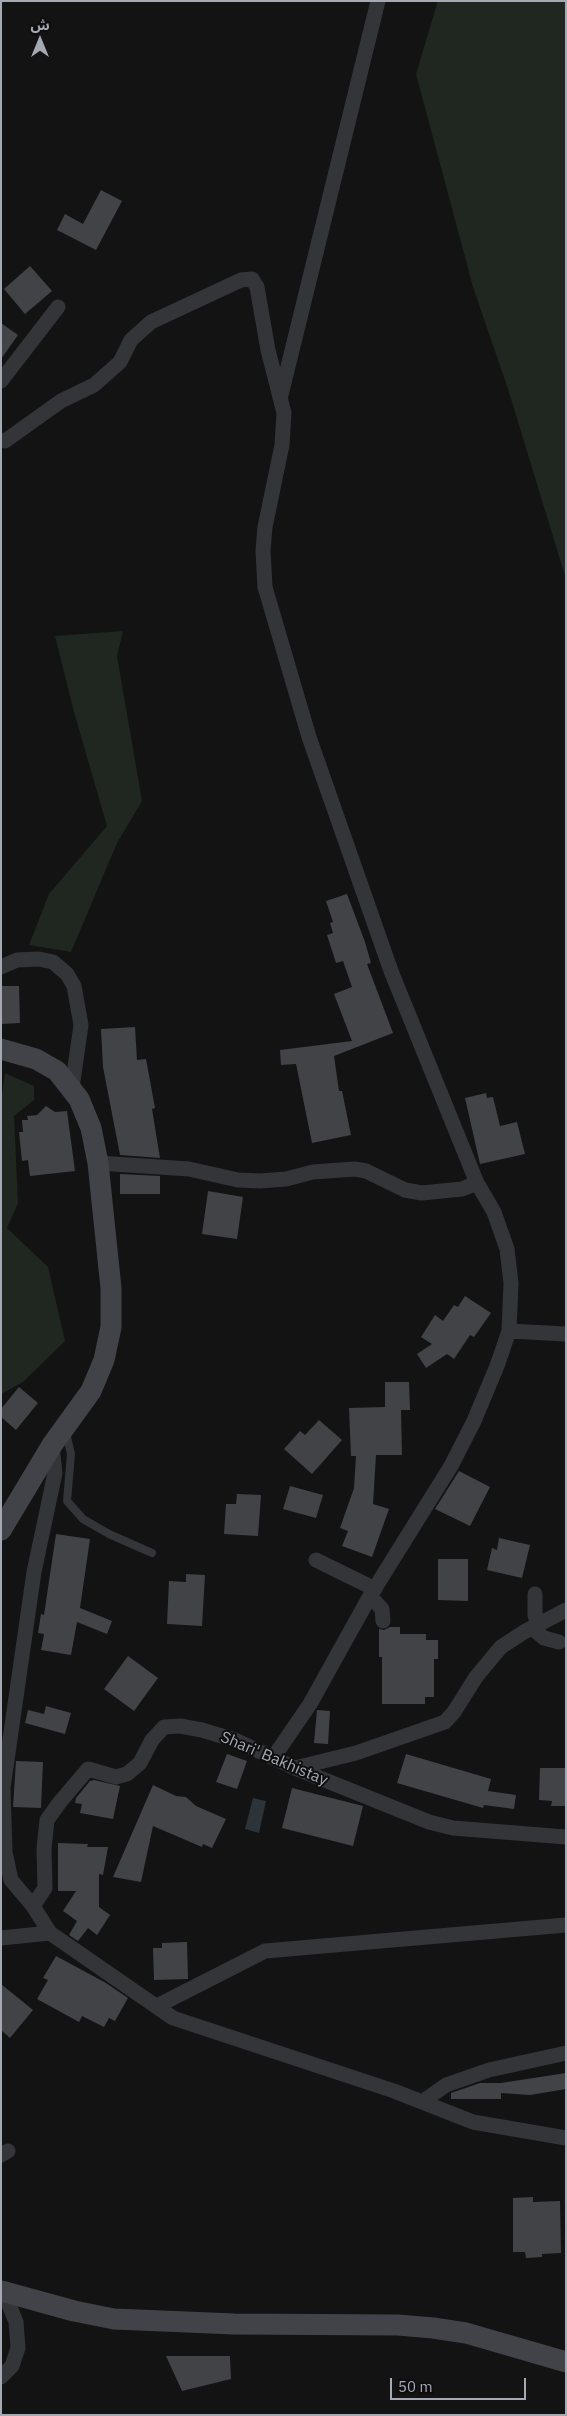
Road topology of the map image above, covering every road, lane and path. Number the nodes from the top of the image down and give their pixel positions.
1 (378, 1) edge
2 (58, 307) dead end
3 (1, 381) edge
4 (280, 398) junction
5 (1, 440) edge
6 (1, 966) edge
7 (1, 1049) edge
8 (72, 1088) junction
9 (98, 1163) junction
10 (477, 1183) junction
11 (509, 1331) junction
12 (566, 1334) edge
13 (59, 1437) junction
14 (1, 1530) edge
15 (152, 1553) dead end
16 (316, 1560) dead end
17 (373, 1592) junction
18 (535, 1594) dead end
19 (566, 1610) edge
20 (383, 1621) dead end
21 (535, 1626) junction
22 (559, 1642) dead end
23 (273, 1758) junction
24 (295, 1768) junction
25 (566, 1837) edge
26 (33, 1906) junction
27 (566, 1925) edge
28 (50, 1933) junction
29 (1, 1938) edge
30 (156, 2006) junction
31 (566, 2053) edge
32 (422, 2102) junction
33 (566, 2138) edge
34 (3, 2291) edge
35 (566, 2362) edge
36 (1, 2377) edge

1 - 4 street
2 - 3 street
4 - 5 street
4 - 10 street
6 - 8 street
7 - 8 main road
8 - 9 main road
9 - 10 street
9 - 13 main road
10 - 11 street
11 - 12 street
11 - 17 street
13 - 14 main road
13 - 15 lane
13 - 26 street
16 - 17 street
17 - 20 street
17 - 23 street
18 - 21 street
19 - 21 street
21 - 22 street
21 - 24 street
23 - 24 street, Shari' Bakhistay
23 - 26 street, Shari' Bakhistay
24 - 25 street, Shari' Bakhistay
26 - 28 street
27 - 30 street
28 - 29 street
28 - 30 street
30 - 32 street
31 - 32 street
32 - 33 street
34 - 35 main road
34 - 36 street

